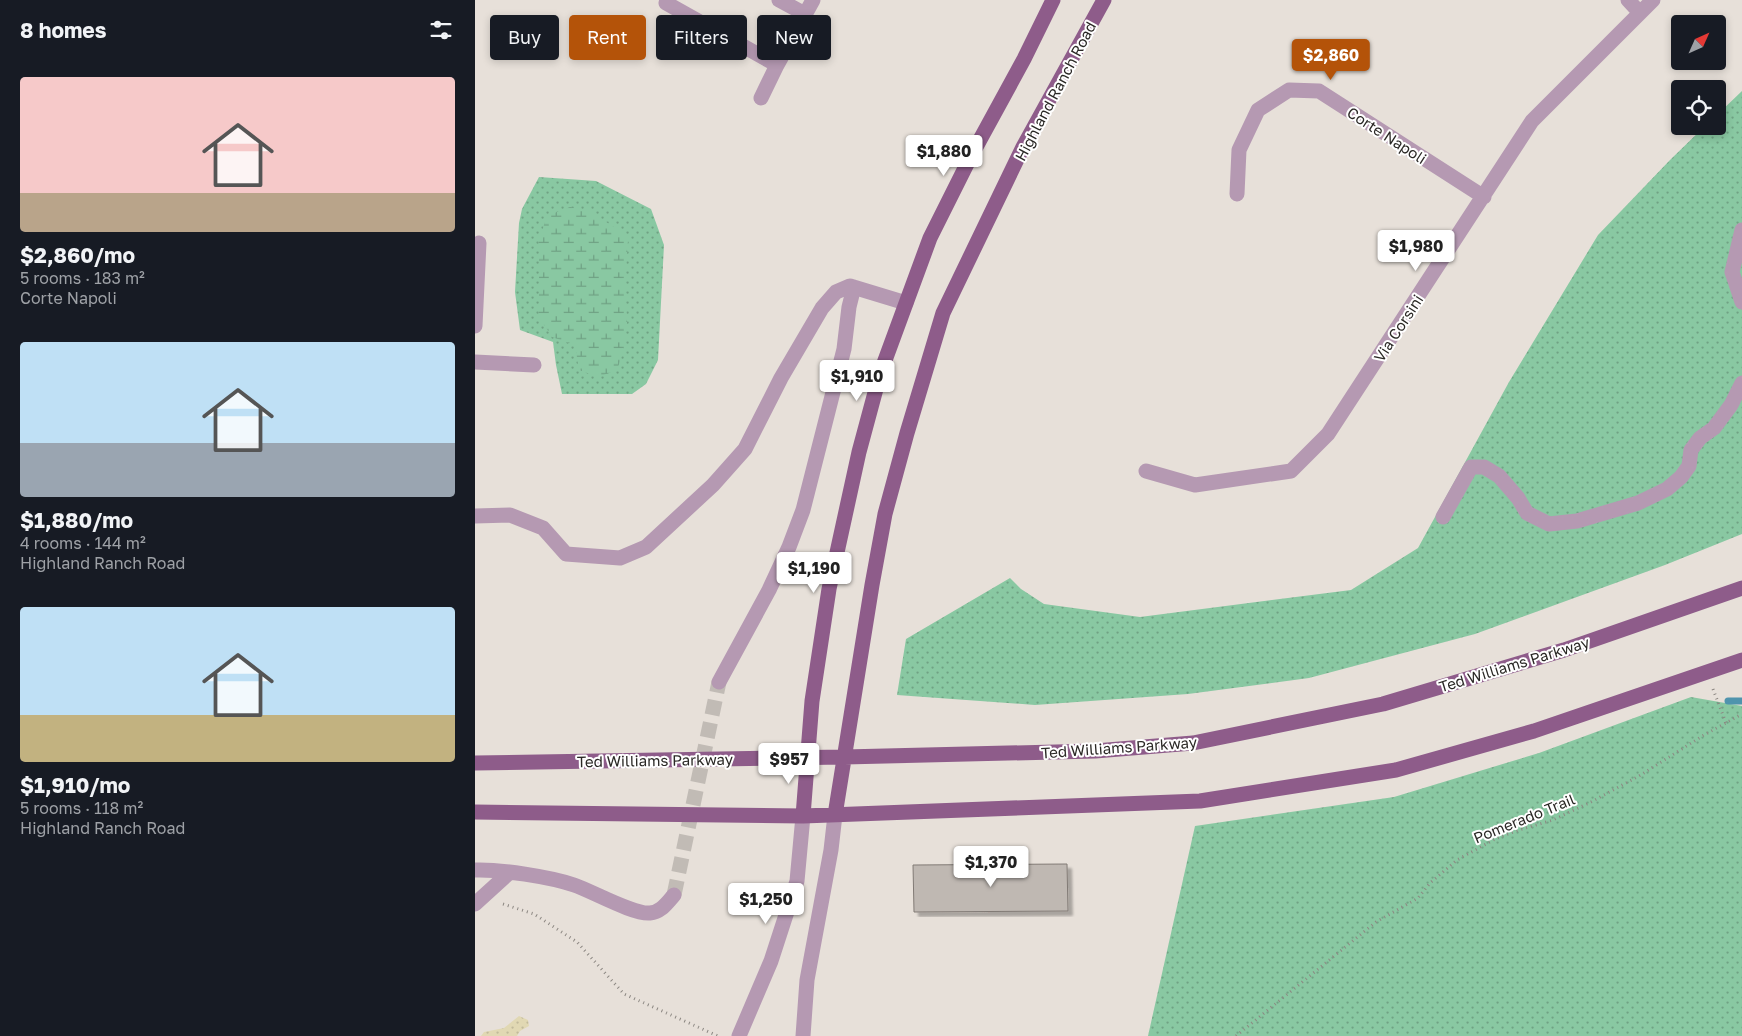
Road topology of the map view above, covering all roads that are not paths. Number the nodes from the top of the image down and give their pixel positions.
1 (779, 0) edge
2 (813, 0) edge
3 (1053, 0) edge
4 (1104, 0) edge
5 (1627, 0) edge
6 (1653, 0) edge
7 (665, 1) edge
8 (1640, 13) junction
9 (805, 14) junction
10 (777, 65) junction
11 (761, 98) dead end
12 (1237, 194) dead end
13 (1484, 197) junction
14 (1742, 230) edge
15 (479, 243) dead end
16 (854, 287) junction
17 (1742, 302) edge
18 (906, 303) junction
19 (475, 326) edge
20 (475, 362) edge
21 (535, 365) dead end
22 (1742, 383) edge
23 (1146, 471) dead end
24 (475, 516) edge
25 (1443, 517) dead end
26 (1742, 588) edge
27 (1742, 660) edge
28 (719, 682) tunnel mouth
29 (806, 757) junction
30 (844, 757) junction
31 (475, 763) edge
32 (475, 812) edge
33 (835, 815) junction
34 (803, 816) junction
35 (475, 870) edge
36 (509, 873) junction
37 (674, 895) tunnel mouth
38 (475, 903) edge
39 (739, 1036) edge
40 (803, 1036) edge

1 - 9 street
2 - 9 street
3 - 18 main road
4 - 30 main road, Highland Ranch Road
5 - 8 street
6 - 8 street, Via Corsini
7 - 10 street
8 - 13 street, Via Corsini
9 - 10 street
10 - 11 street
12 - 13 street, Corte Napoli
13 - 23 street, Via Corsini
14 - 17 street
15 - 19 street
16 - 18 street
16 - 24 street
16 - 28 street
18 - 29 main road
20 - 21 street
22 - 25 street
26 - 30 main road, Ted Williams Parkway
27 - 33 main road
29 - 30 main road, Ted Williams Parkway
29 - 31 main road, Ted Williams Parkway
29 - 34 main road
30 - 33 main road, Highland Ranch Road
32 - 34 main road
33 - 34 main road
33 - 40 street
34 - 39 street
35 - 36 street
36 - 37 street
36 - 38 street

